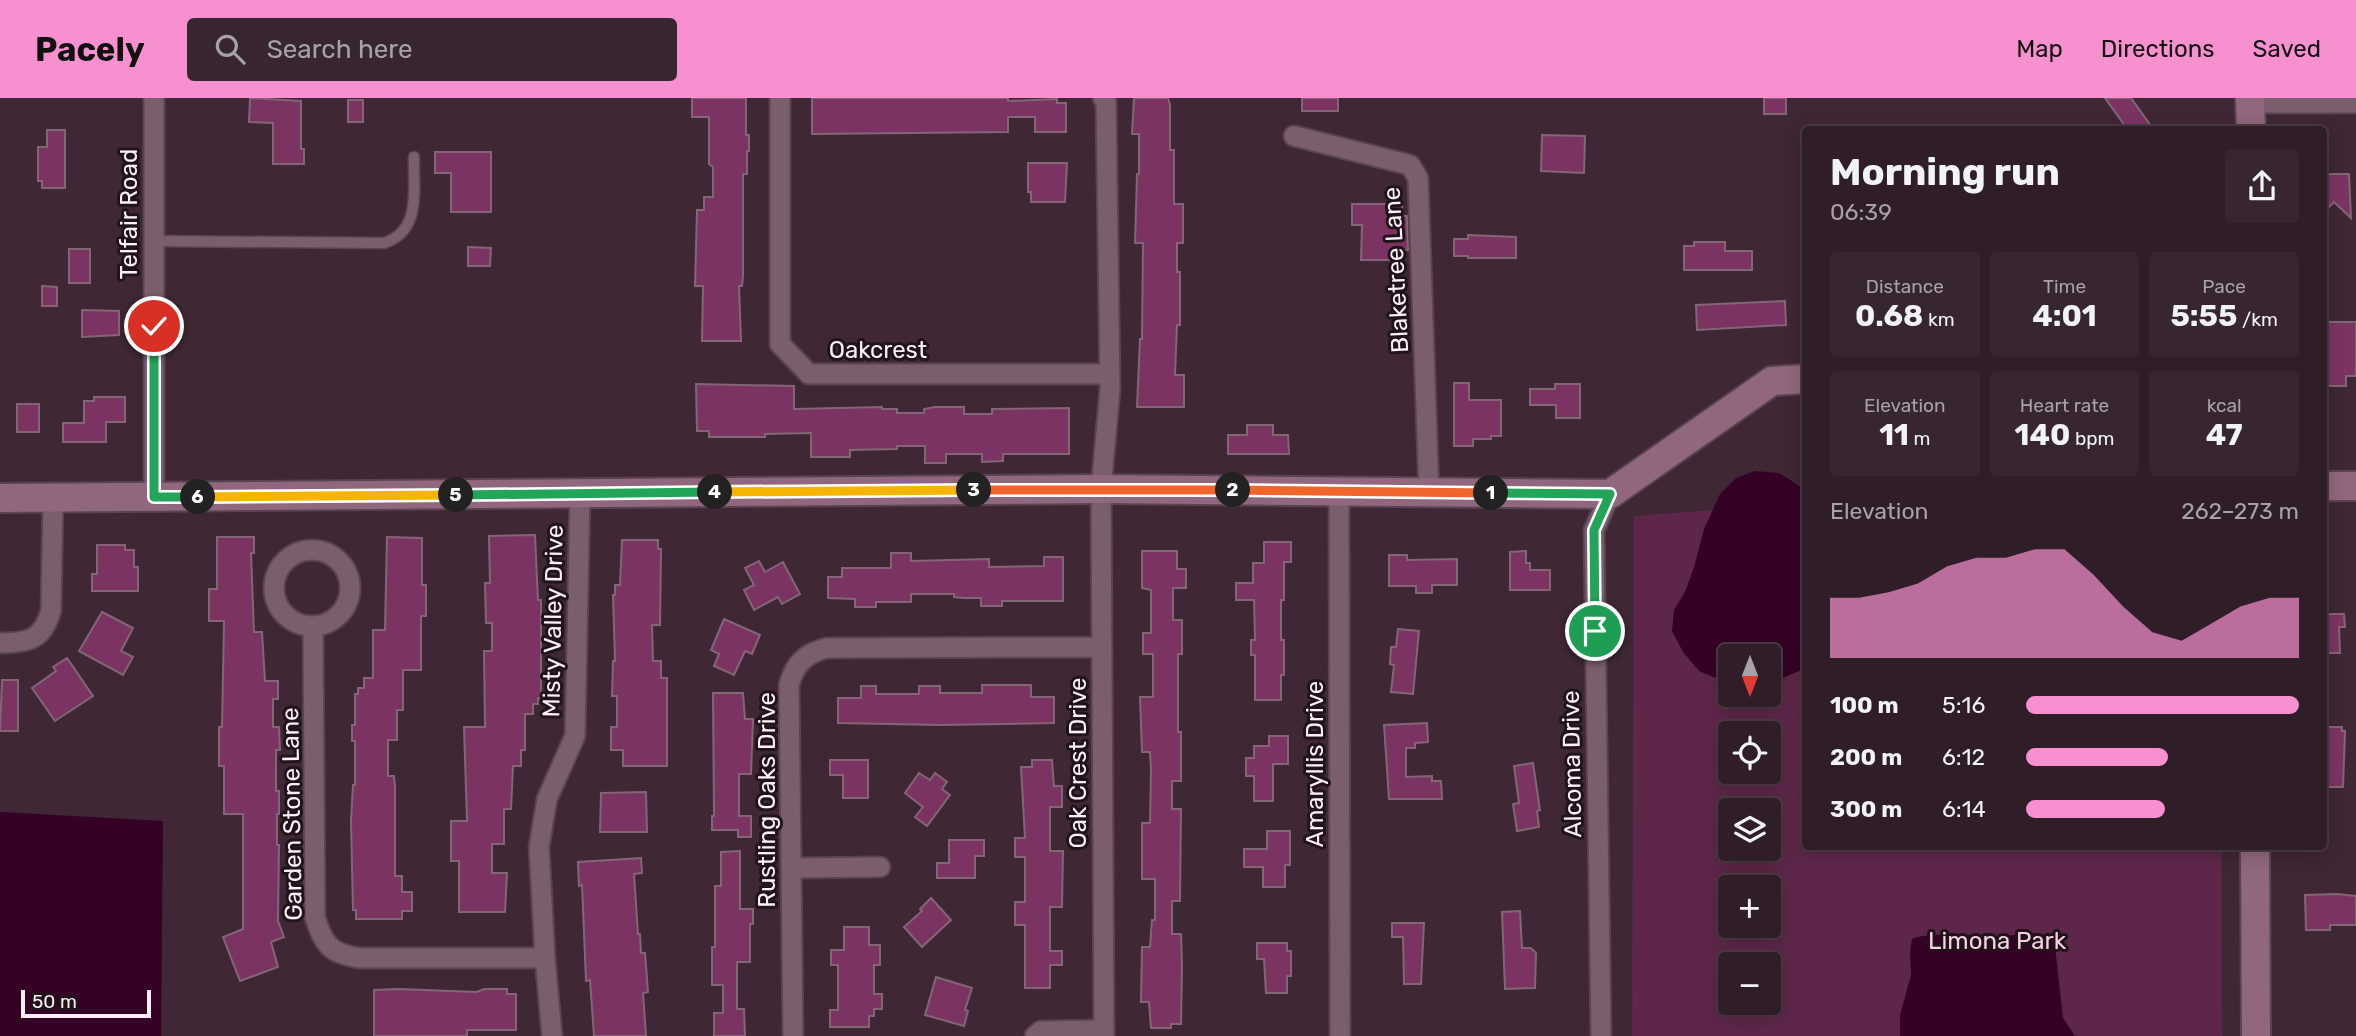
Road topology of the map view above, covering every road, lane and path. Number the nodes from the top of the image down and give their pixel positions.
1 (154, 98) edge
2 (780, 98) edge
3 (1104, 98) edge
4 (2356, 103) edge
5 (2250, 110) edge
6 (1294, 136) dead end
7 (414, 157) dead end
8 (154, 241) junction
9 (1109, 374) junction
10 (1802, 379) edge
11 (2327, 486) edge
12 (2356, 486) edge
13 (1101, 489) junction
14 (1339, 492) junction
15 (1429, 493) junction
16 (580, 494) junction
17 (1610, 494) junction
18 (53, 497) junction
19 (154, 497) junction
20 (0, 498) edge
21 (313, 626) dead end
22 (0, 643) edge
23 (1102, 648) junction
24 (2255, 850) edge
25 (880, 867) dead end
26 (793, 868) junction
27 (545, 958) junction
28 (1104, 1033) edge
29 (552, 1036) edge
30 (793, 1036) edge
31 (1035, 1036) edge
32 (1340, 1036) edge
33 (1601, 1036) edge
34 (2256, 1036) edge

1 - 8 street, Telfair Road
2 - 9 street, Oakcrest
3 - 9 street
4 - 5 street
6 - 15 street, Blaketree Lane
7 - 8 lane
8 - 19 street, Telfair Road
9 - 13 street
10 - 17 street
11 - 12 street
13 - 14 street
13 - 16 street
13 - 23 street, Oak Crest Drive
14 - 15 street
14 - 32 street, Amaryllis Drive
15 - 17 street
16 - 19 street
16 - 27 street, Misty Valley Drive
17 - 33 street, Alcoma Drive
18 - 19 street
18 - 20 street
18 - 22 street
21 - 27 street, Garden Stone Lane
23 - 26 street, Rustling Oaks Drive
23 - 28 street, Oak Crest Drive
24 - 34 street
25 - 26 street
26 - 30 street, Rustling Oaks Drive
27 - 29 street, Misty Valley Drive
28 - 31 street

